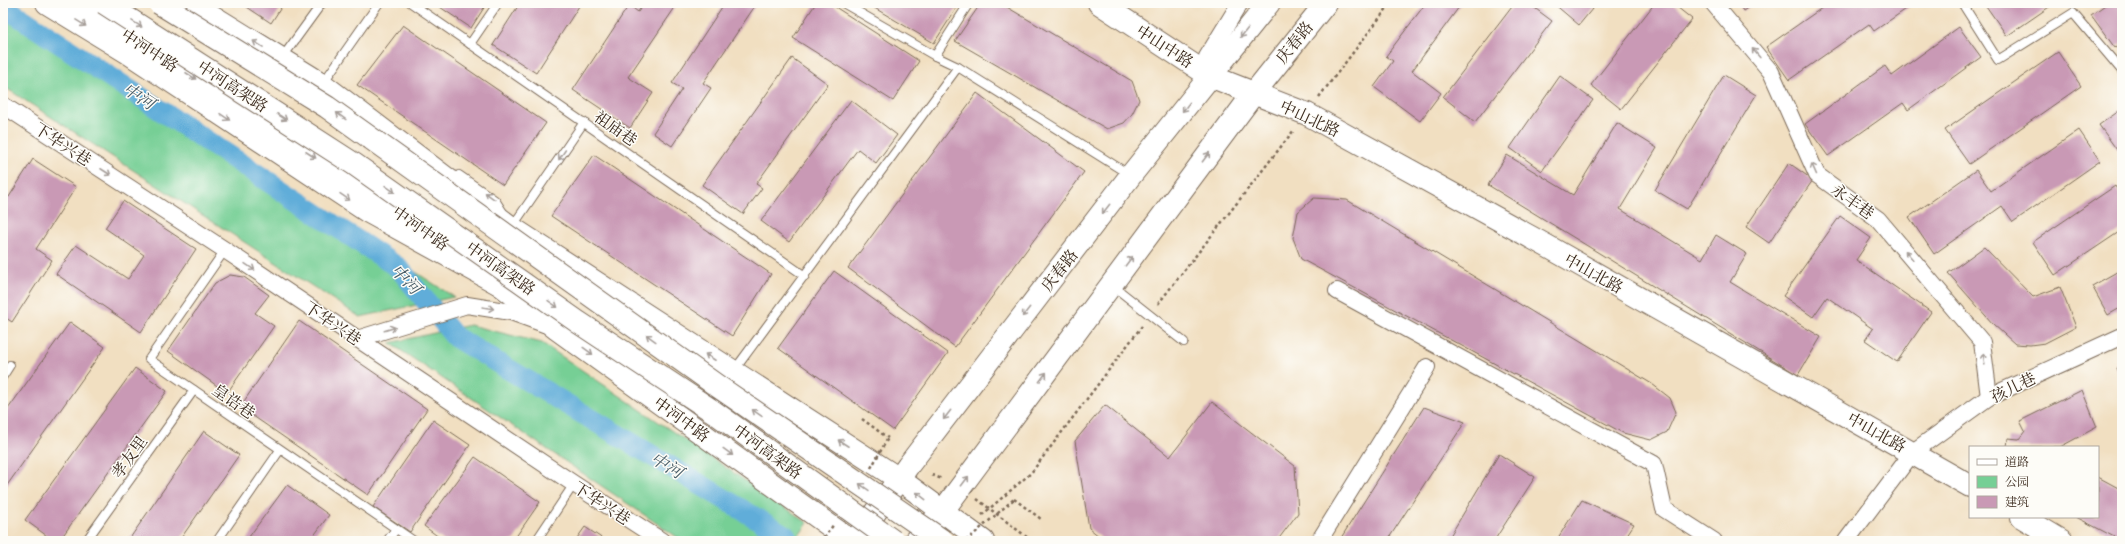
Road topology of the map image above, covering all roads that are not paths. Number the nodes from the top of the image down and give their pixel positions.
1 (47, 3) edge
2 (75, 3) edge
3 (104, 3) edge
4 (159, 3) edge
5 (191, 3) edge
6 (322, 3) edge
7 (379, 3) edge
8 (411, 3) edge
9 (498, 3) edge
10 (843, 3) edge
11 (969, 3) edge
12 (1099, 3) edge
13 (1240, 3) edge
14 (1269, 3) edge
15 (1326, 3) edge
16 (1713, 3) edge
17 (1962, 3) edge
18 (470, 44) junction
19 (935, 56) junction
20 (281, 59) junction
21 (958, 67) junction
22 (2122, 71) edge
23 (1210, 76) junction
24 (322, 84) junction
25 (1254, 93) junction
26 (3, 105) edge
27 (584, 122) junction
28 (424, 150) dead end
29 (450, 168) dead end
30 (1132, 176) junction
31 (512, 228) junction
32 (225, 250) junction
33 (805, 276) junction
34 (1111, 285) junction
35 (503, 286) junction
36 (1337, 290) dead end
37 (557, 329) junction
38 (2122, 336) edge
39 (357, 339) junction
40 (1184, 342) dead end
41 (10, 366) dead end
42 (1427, 367) dead end
43 (733, 372) junction
44 (3, 376) edge
45 (194, 390) junction
46 (1989, 397) junction
47 (280, 450) junction
48 (1913, 452) junction
49 (899, 479) junction
50 (574, 484) junction
51 (1969, 485) edge
52 (942, 512) junction
53 (2024, 518) edge
54 (396, 529) junction
55 (972, 537) edge
56 (859, 539) edge
57 (86, 541) edge
58 (217, 541) edge
59 (387, 541) edge
60 (414, 541) edge
61 (536, 541) edge
62 (662, 541) edge
63 (893, 541) edge
64 (915, 541) edge
65 (943, 541) edge
66 (1319, 541) edge
67 (1714, 541) edge
68 (1846, 541) edge
69 (2062, 541) edge

1 -> 35 main road
2 -> 35 main road, 中河中路
3 -> 63 main road, 中河高架路, bridge
65 -> 4 main road, 中河高架路, bridge
20 -> 5 main road
6 - 20 lane
7 - 24 lane
8 - 18 lane, 祖庙巷
9 - 18 lane
10 - 19 lane
11 - 19 lane
12 - 23 main road, 中山中路
13 - 23 street
14 -> 23 main road, 庆春路
15 - 25 main road, 庆春路
46 -> 16 street, 永丰巷
17 - 22 lane
18 - 27 lane, 祖庙巷
19 - 21 lane
20 - 24 main road
21 - 30 lane
21 - 33 lane
23 - 25 main road, 中山北路
23 -> 30 main road, 庆春路
24 - 28 lane
24 - 31 main road
34 -> 25 main road, 庆春路
25 - 48 main road, 中山北路
26 -> 32 street, 下华兴巷
27 -> 31 lane
27 - 33 lane, 祖庙巷
31 -> 29 lane
30 -> 49 main road, 庆春路
43 -> 31 main road
32 -> 39 street, 下华兴巷
32 - 45 lane, 皇诰巷
33 - 43 lane
34 - 40 lane
52 -> 34 main road, 庆春路
35 - 37 main road, 中河中路
36 - 67 street
39 -> 37 street
37 -> 56 main road, 中河中路
38 - 46 street, 孩儿巷
39 - 50 street, 下华兴巷
41 - 44 lane
42 - 66 street
49 -> 43 main road
45 - 47 lane, 皇诰巷
45 - 57 lane, 孝友里
46 - 48 street, 孩儿巷
47 - 54 lane, 皇诰巷
47 - 58 lane
48 - 51 main road, 中山北路
48 - 68 street, 孩儿巷
52 -> 49 main road
49 - 56 main road, 庆春路
50 - 61 lane
50 - 62 street, 下华兴巷
52 - 55 main road
52 - 64 main road, 庆春路
53 - 69 main road
54 - 59 lane
54 - 60 lane, 皇诰巷

